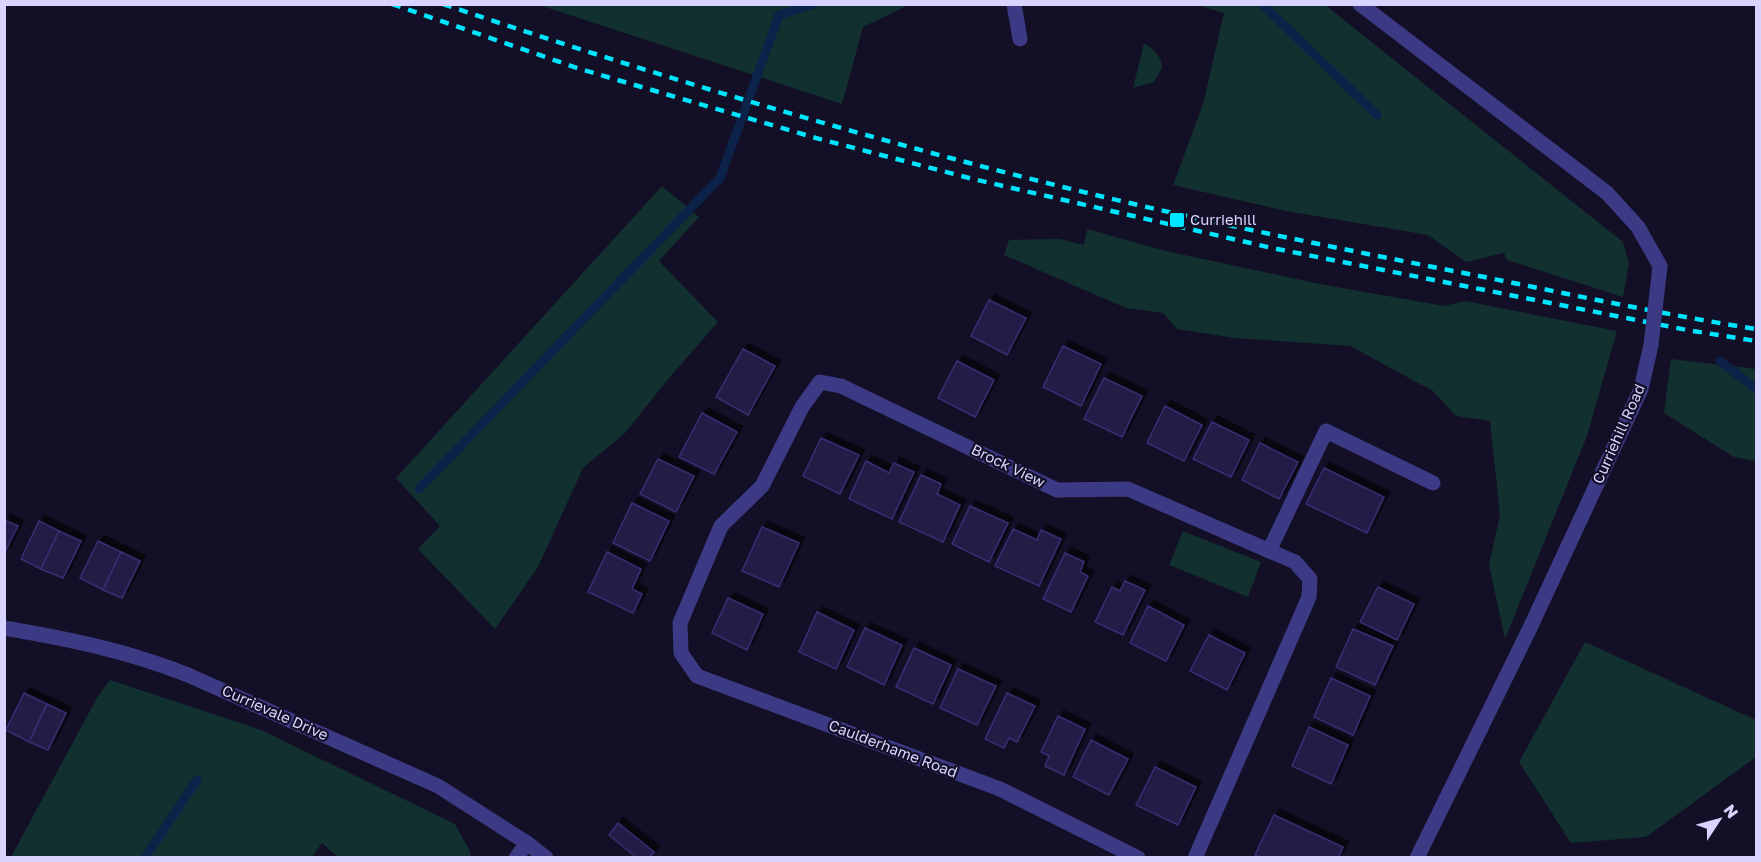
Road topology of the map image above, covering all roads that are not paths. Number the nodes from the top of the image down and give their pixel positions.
1 (1014, 4) edge
2 (1360, 4) edge
3 (1020, 39) dead end
4 (1433, 483) dead end
5 (1269, 551) junction
6 (680, 623) joint
7 (4, 628) edge
8 (527, 843) junction
9 (516, 858) edge
10 (546, 858) edge
11 (1138, 858) edge
12 (1195, 858) edge
13 (1417, 858) edge

1 - 3 street
2 - 13 street, Curriehill Road, bridge
4 - 5 street
5 - 6 street, Brock View
5 - 12 street, Brock View
6 - 11 street, Caulderhame Road
7 - 8 street, Currievale Drive
8 - 9 street
8 - 10 street, Currievale Drive

